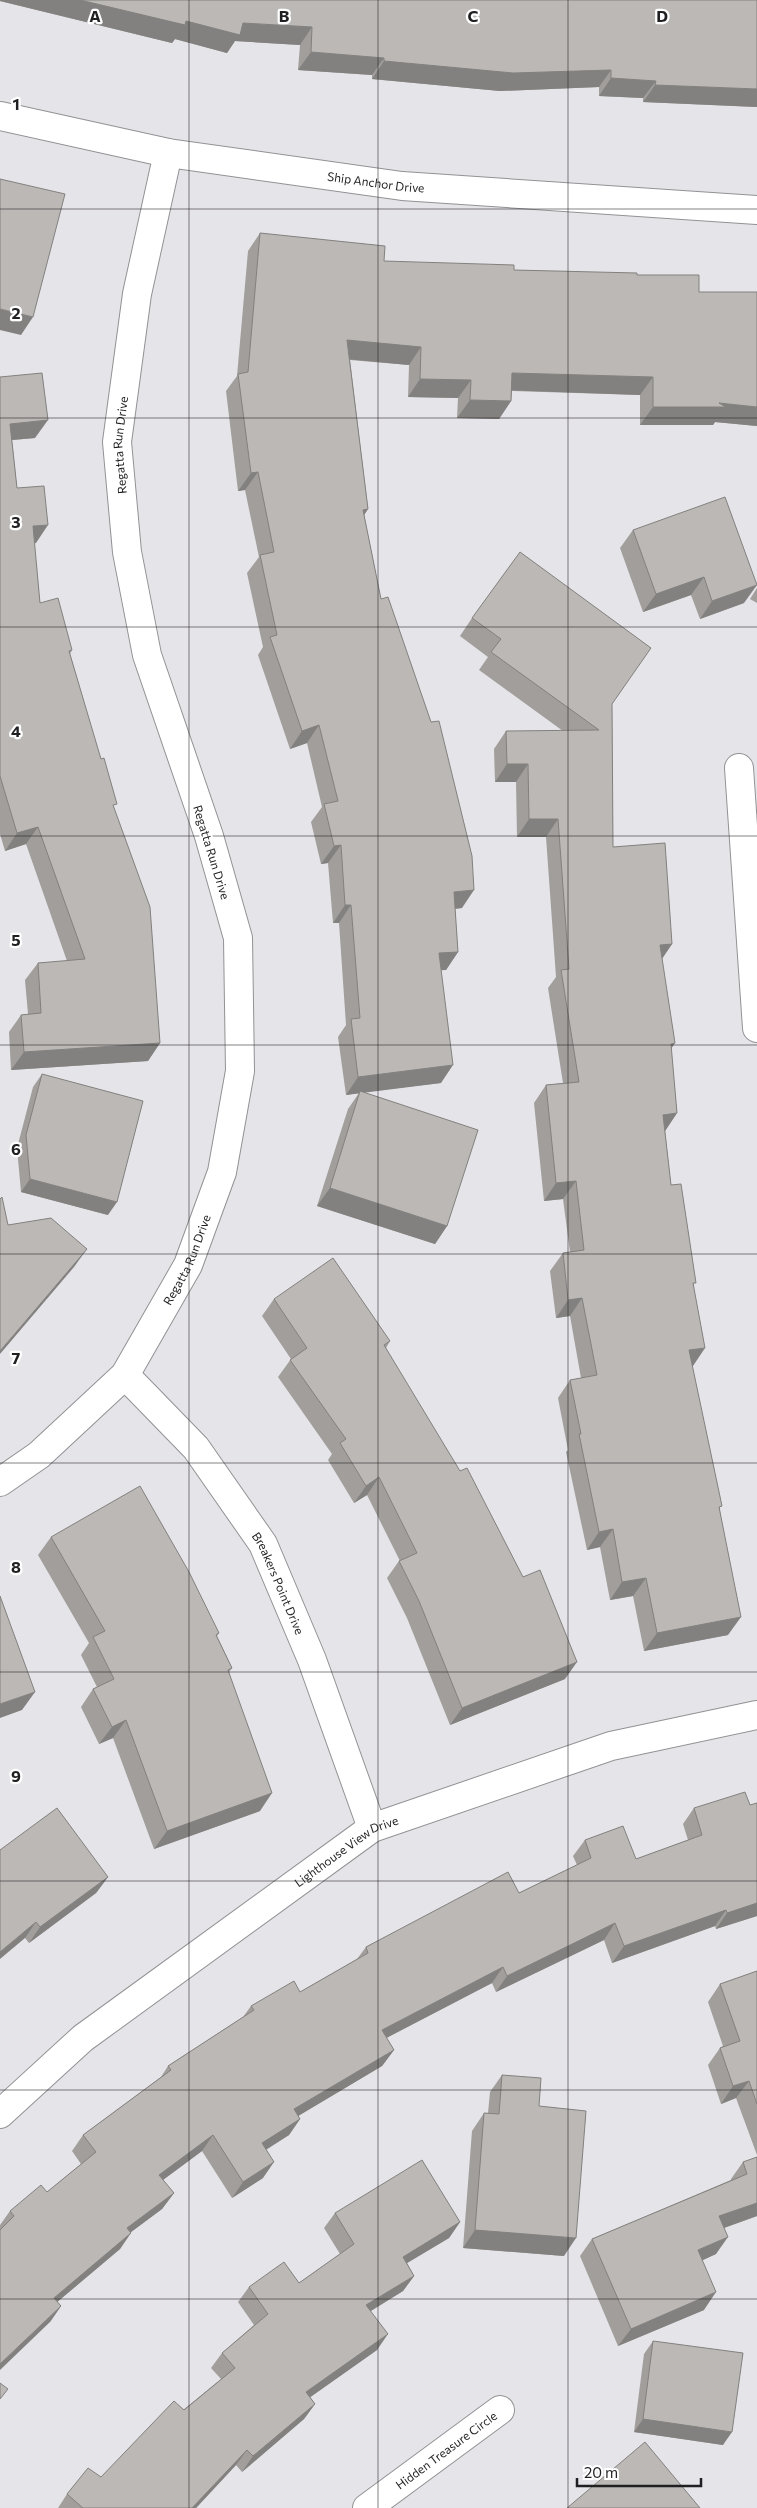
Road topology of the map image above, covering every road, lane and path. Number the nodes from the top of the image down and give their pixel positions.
1 (0, 116) edge
2 (168, 153) junction
3 (757, 210) edge
4 (739, 768) dead end
5 (757, 1028) edge
6 (125, 1375) junction
7 (0, 1482) edge
8 (757, 1715) edge
9 (372, 1828) junction
10 (0, 2114) edge
11 (500, 2410) dead end
12 (367, 2508) edge

1 - 2 street, Ship Anchor Drive
2 - 3 street, Ship Anchor Drive
2 - 6 street, Regatta Run Drive
4 - 5 street
6 - 7 street, Regatta Run Drive
6 - 9 street, Breakers Point Drive
8 - 9 street, Lighthouse View Drive
9 - 10 street, Lighthouse View Drive
11 - 12 street, Hidden Treasure Circle

